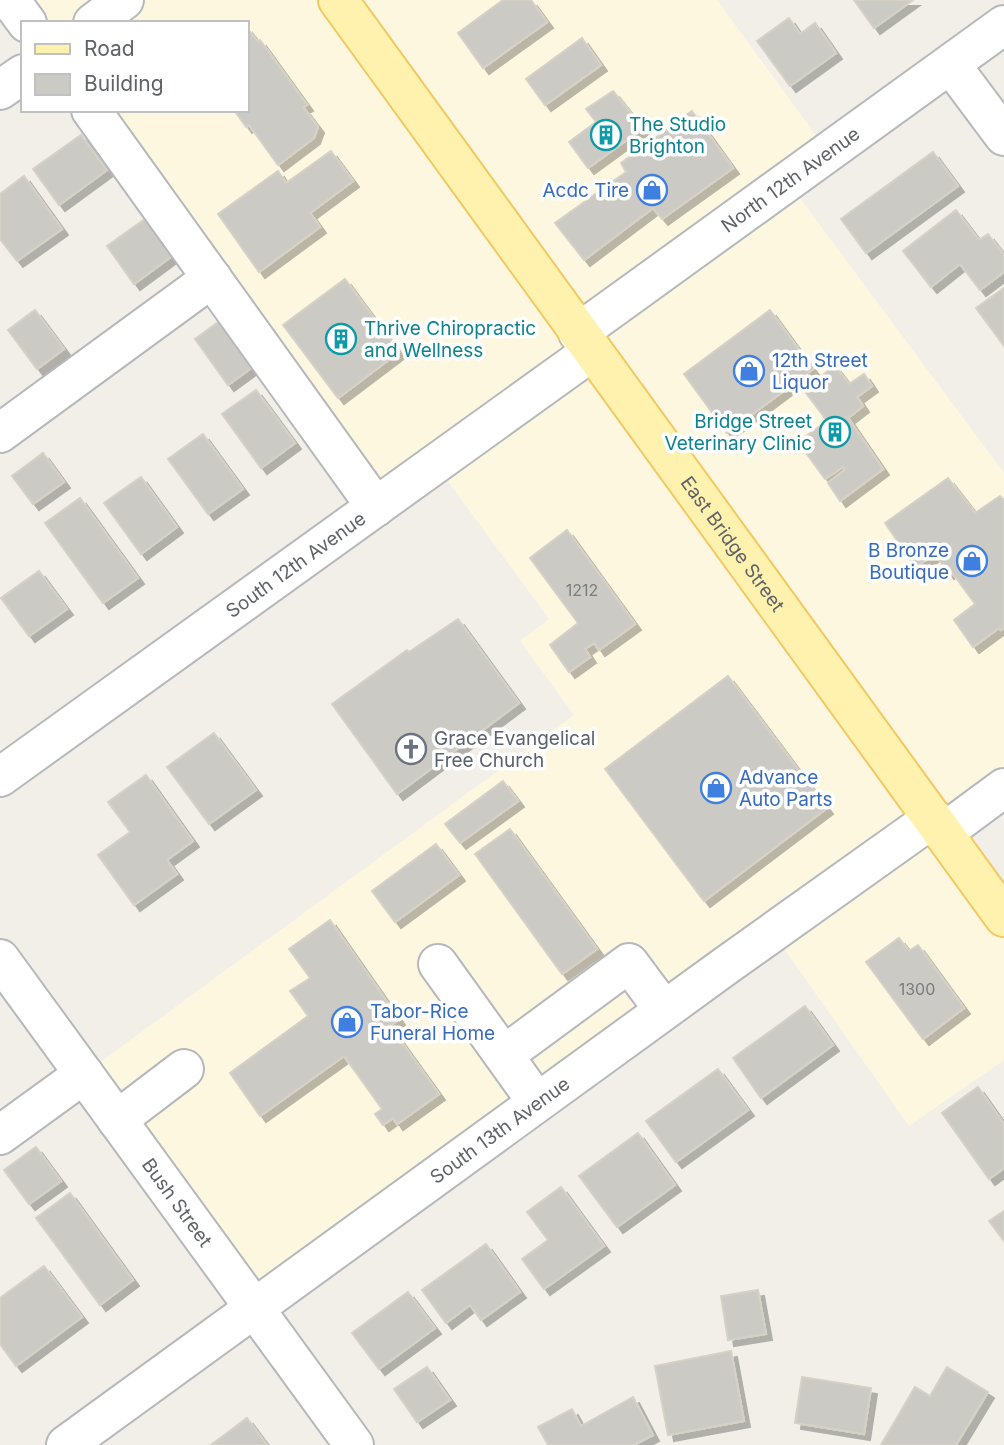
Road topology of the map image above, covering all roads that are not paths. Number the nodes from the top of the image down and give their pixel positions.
1 (10, 0) edge
2 (124, 0) edge
3 (338, 0) edge
4 (26, 21) edge
5 (96, 21) edge
6 (1004, 25) edge
7 (951, 65) junction
8 (21, 75) edge
9 (0, 90) edge
10 (92, 112) edge
11 (1004, 136) edge
12 (212, 278) junction
13 (584, 342) junction
14 (0, 433) edge
15 (376, 507) junction
16 (0, 777) edge
17 (1004, 788) edge
18 (938, 825) junction
19 (1004, 917) edge
20 (0, 959) edge
21 (438, 964) dead end
22 (664, 1010) junction
23 (504, 1055) junction
24 (184, 1069) dead end
25 (84, 1074) junction
26 (537, 1102) junction
27 (117, 1120) junction
28 (0, 1135) edge
29 (254, 1310) junction
30 (66, 1445) edge
31 (354, 1445) edge

1 - 4 street
2 - 5 street
3 - 13 main road, East Bridge Street
6 - 7 street, North 12th Avenue
7 - 11 street
7 - 13 street, North 12th Avenue
8 - 9 street
10 - 12 street
12 - 14 street
12 - 15 street
13 - 15 street, South 12th Avenue
13 - 18 main road, East Bridge Street
15 - 16 street, South 12th Avenue
17 - 18 street, South 13th Avenue
18 - 19 main road, East Bridge Street
18 - 22 street, South 13th Avenue
20 - 25 street, Bush Street
21 - 23 street
22 - 23 street
22 - 26 street, South 13th Avenue
23 - 26 street
24 - 27 street
25 - 27 street, Bush Street
25 - 28 street
26 - 29 street, South 13th Avenue
27 - 29 street, Bush Street
29 - 30 street, South 13th Avenue
29 - 31 street, Bush Street

